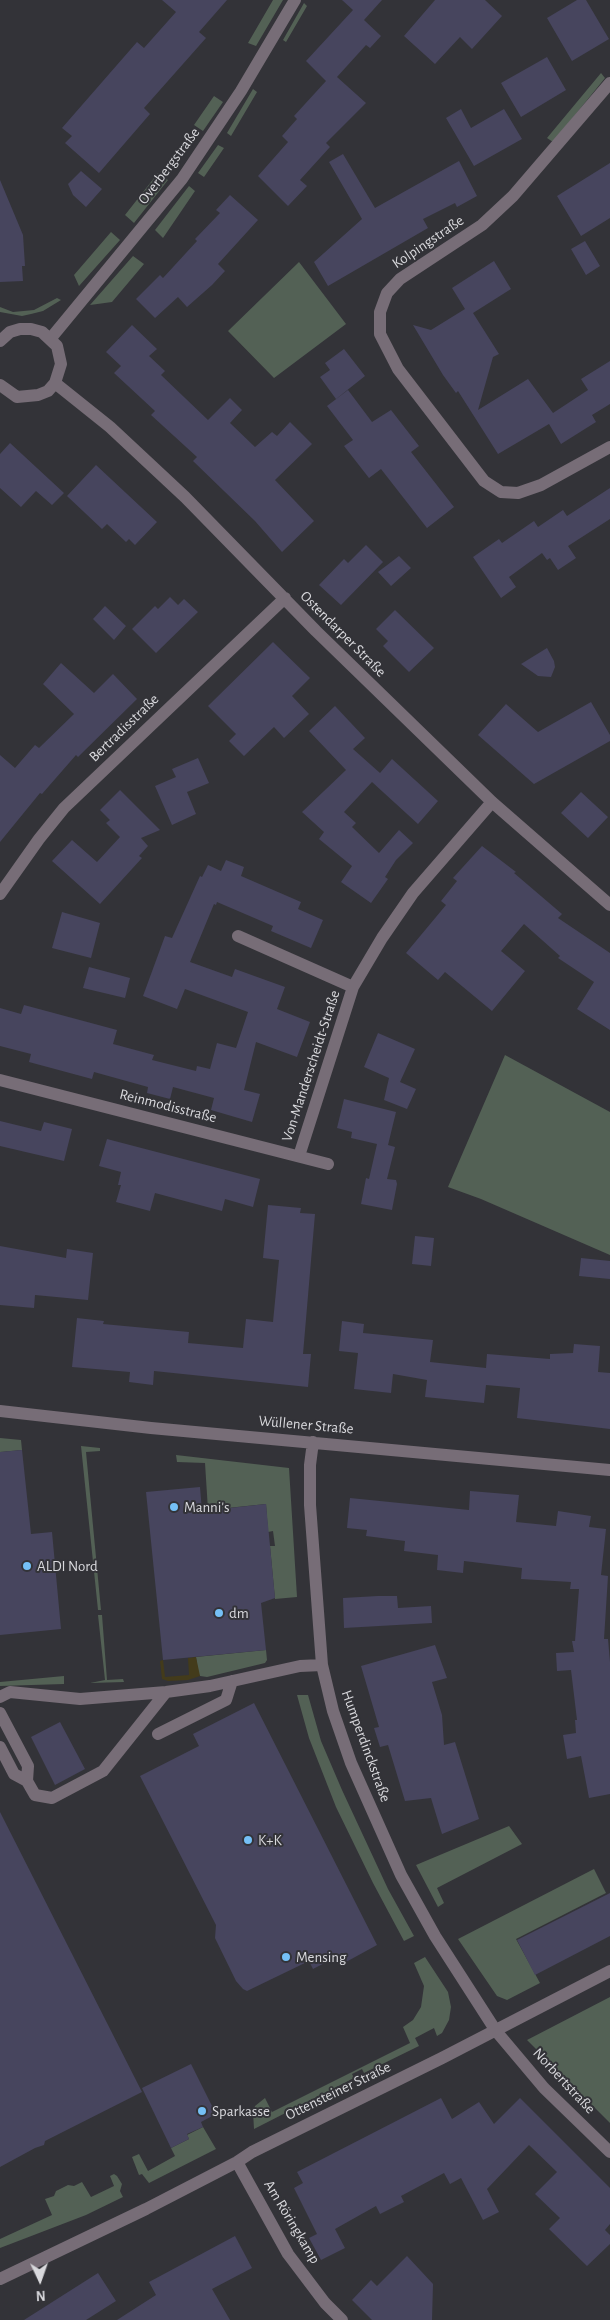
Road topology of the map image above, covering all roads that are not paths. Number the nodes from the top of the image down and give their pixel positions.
1 (295, 0) edge
2 (610, 83) edge
3 (51, 338) junction
4 (0, 339) edge
5 (55, 383) junction
6 (0, 385) edge
7 (610, 447) edge
8 (285, 598) junction
9 (492, 802) junction
10 (0, 894) edge
11 (610, 905) edge
12 (238, 936) dead end
13 (353, 987) junction
14 (0, 1080) edge
15 (299, 1156) junction
16 (328, 1164) dead end
17 (0, 1411) edge
18 (313, 1442) junction
19 (610, 1470) edge
20 (322, 1665) junction
21 (232, 1681) junction
22 (166, 1692) junction
23 (0, 1697) edge
24 (0, 1713) edge
25 (158, 1734) dead end
26 (0, 1747) edge
27 (27, 1782) junction
28 (610, 1971) edge
29 (496, 2030) junction
30 (610, 2152) edge
31 (237, 2162) junction
32 (0, 2279) edge
33 (342, 2320) edge

1 - 3 street, Overbergstraße
2 - 7 street, Kolpingstraße
3 - 4 street
3 - 5 street
5 - 6 street
5 - 8 street, Ostendarper Straße
8 - 9 street, Ostendarper Straße
8 - 10 street, Bertradisstraße
9 - 11 street, Ostendarper Straße
9 - 13 street, Von-Manderscheidt-Straße
12 - 13 street, Von-Manderscheidt-Straße
13 - 15 street, Von-Manderscheidt-Straße
14 - 15 street, Reinmodisstraße
15 - 16 street, Reinmodisstraße
17 - 18 street, Wüllener Straße
18 - 19 street, Wüllener Straße
18 - 20 street, Humperdinckstraße
20 - 21 street
20 - 29 street, Humperdinckstraße
21 - 22 street
21 - 25 street
22 - 23 street
22 - 27 street
24 - 27 street
26 - 27 street
28 - 29 street, Ottensteiner Straße
29 - 30 street, Norbertstraße
29 - 31 street, Ottensteiner Straße
31 - 32 street, Ottensteiner Straße
31 - 33 street, Am Röringkamp

